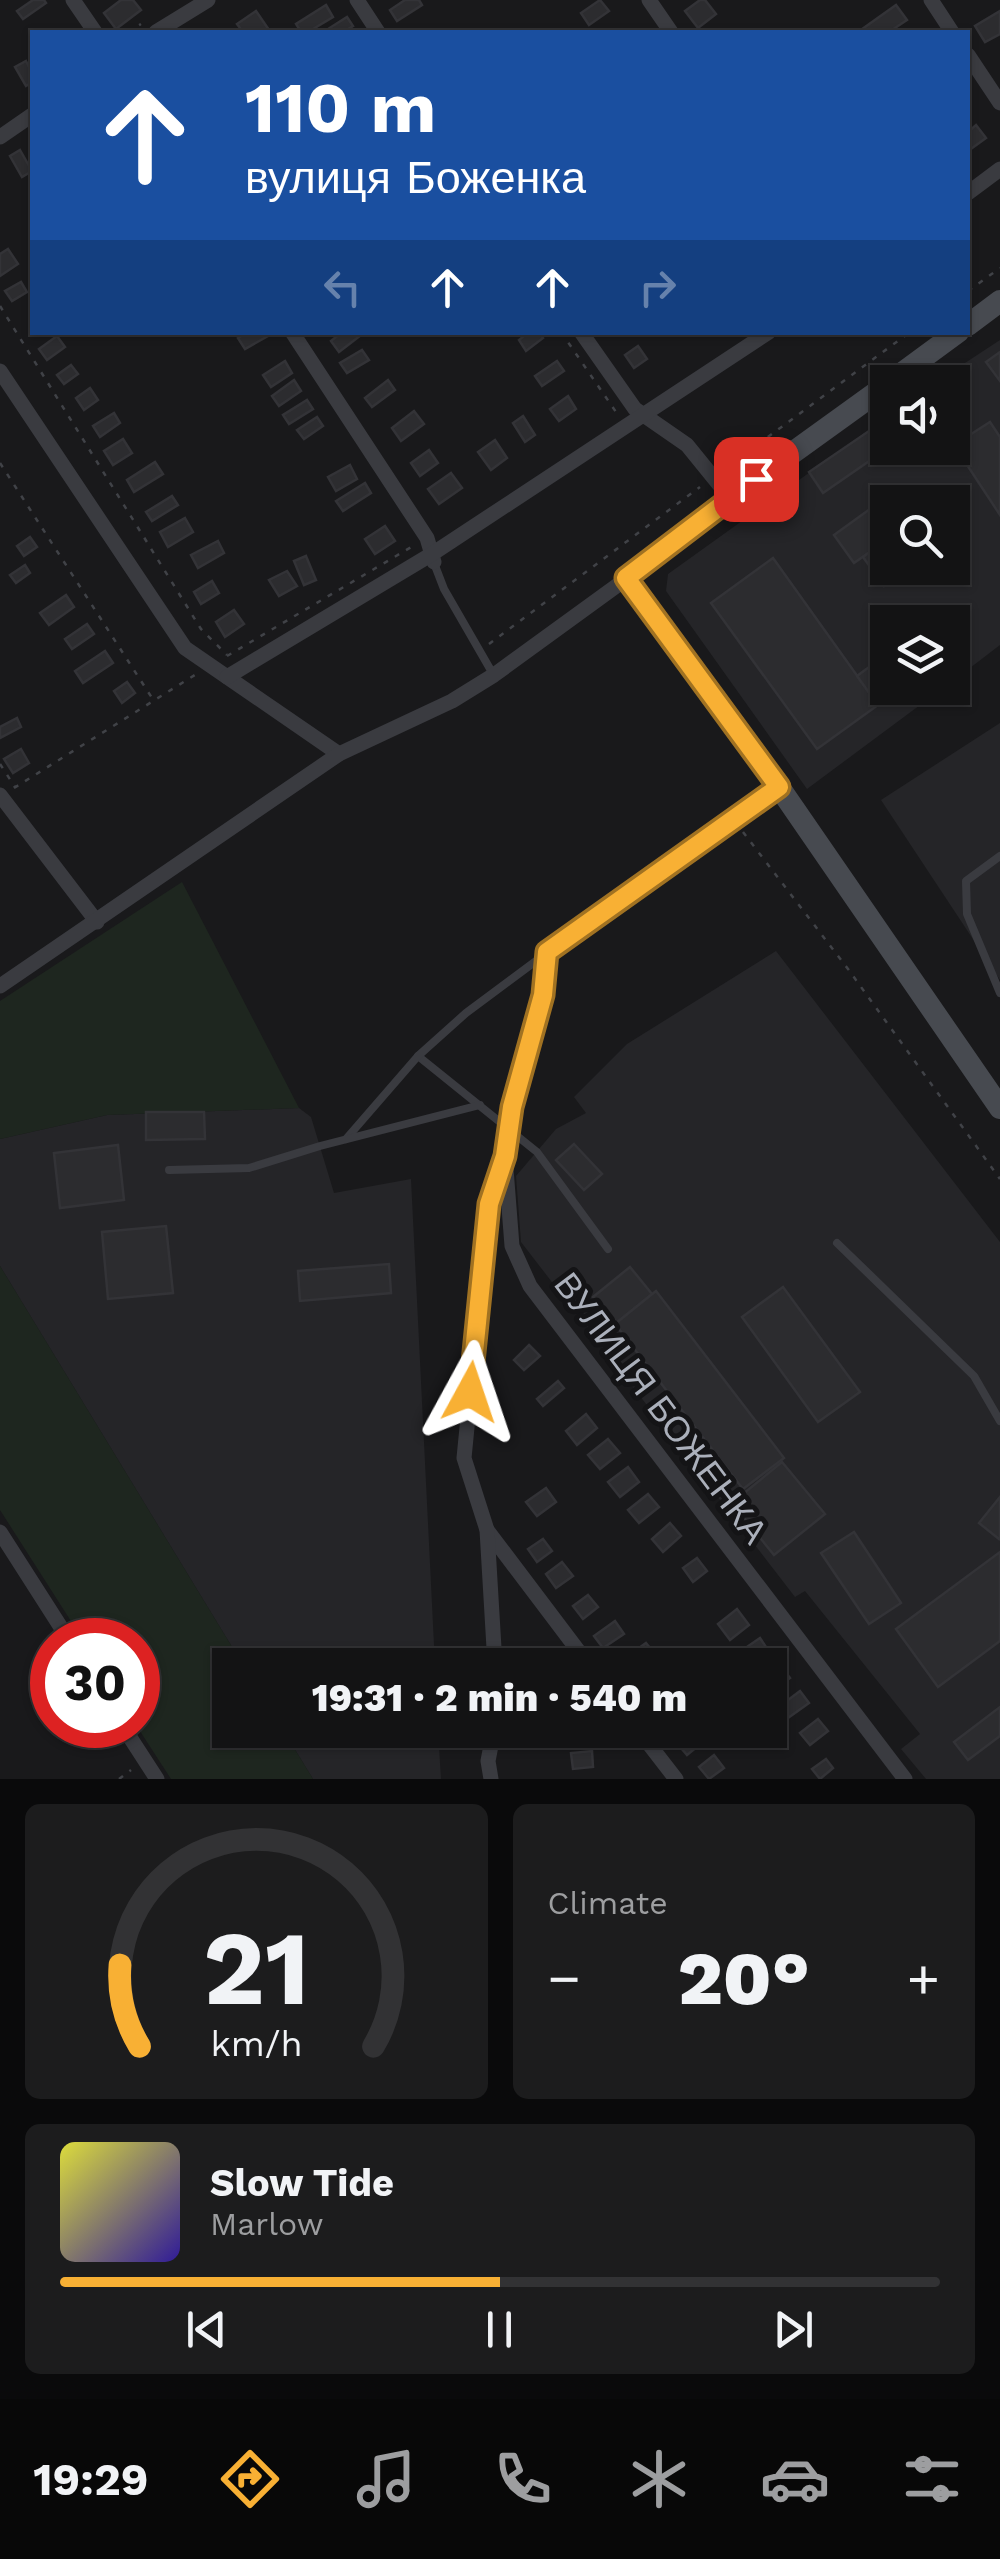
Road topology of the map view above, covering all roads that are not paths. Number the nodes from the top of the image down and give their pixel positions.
1 (73, 0) edge
2 (208, 0) edge
3 (356, 0) edge
4 (649, 0) edge
5 (931, 0) edge
6 (93, 30) edge
7 (159, 30) edge
8 (377, 30) edge
9 (670, 30) edge
10 (951, 30) edge
11 (970, 58) edge
12 (1000, 104) edge
13 (30, 116) edge
14 (0, 138) edge
15 (1000, 169) edge
16 (970, 192) edge
17 (1000, 301) edge
18 (970, 324) edge
19 (294, 335) edge
20 (583, 335) edge
21 (764, 335) edge
22 (928, 341) edge
23 (905, 365) edge
24 (0, 371) edge
25 (870, 396) edge
26 (642, 414) junction
27 (730, 498) junction
28 (431, 552) junction
29 (626, 578) junction
30 (494, 675) junction
31 (227, 677) junction
32 (339, 754) junction
33 (779, 787) junction
34 (5, 793) edge
35 (1000, 856) edge
36 (97, 922) junction
37 (547, 952) junction
38 (0, 986) edge
39 (1000, 992) edge
40 (418, 1056) junction
41 (480, 1105) junction
42 (1000, 1108) edge
43 (509, 1128) junction
44 (345, 1140) junction
45 (505, 1156) junction
46 (169, 1170) dead end
47 (837, 1243) dead end
48 (608, 1249) dead end
49 (1000, 1421) edge
50 (487, 1530) junction
51 (0, 1532) edge
52 (55, 1618) edge
53 (494, 1648) edge
54 (576, 1648) edge
55 (137, 1748) edge
56 (491, 1748) edge
57 (652, 1748) edge
58 (158, 1779) edge
59 (491, 1779) edge
60 (676, 1779) edge
61 (906, 1779) edge

1 - 6 street
2 - 7 street
3 - 8 street
4 - 9 street
5 - 10 street
11 - 12 street
13 - 14 street
15 - 16 street
17 - 18 street
19 - 28 street
20 - 26 street
21 - 26 street
22 - 23 street
24 - 31 street
25 - 27 street
26 - 27 street
26 - 28 street
27 - 29 street
28 - 30 lane
28 - 31 street
29 - 30 street
29 - 33 street
30 - 32 street
31 - 32 street
32 - 36 street
33 - 37 street
33 - 42 street
34 - 36 street
35 - 39 lane
36 - 38 street
37 - 40 lane
37 - 43 street, ВУЛИЦЯ БОЖЕНКА
40 - 41 lane
40 - 44 lane
41 - 43 lane
41 - 44 lane
43 - 45 street, ВУЛИЦЯ БОЖЕНКА
43 - 48 lane
44 - 46 lane
45 - 50 street
45 - 61 street, ВУЛИЦЯ БОЖЕНКА
47 - 49 lane
50 - 53 street
50 - 54 street
51 - 52 street
55 - 58 street
56 - 59 street
57 - 60 street

